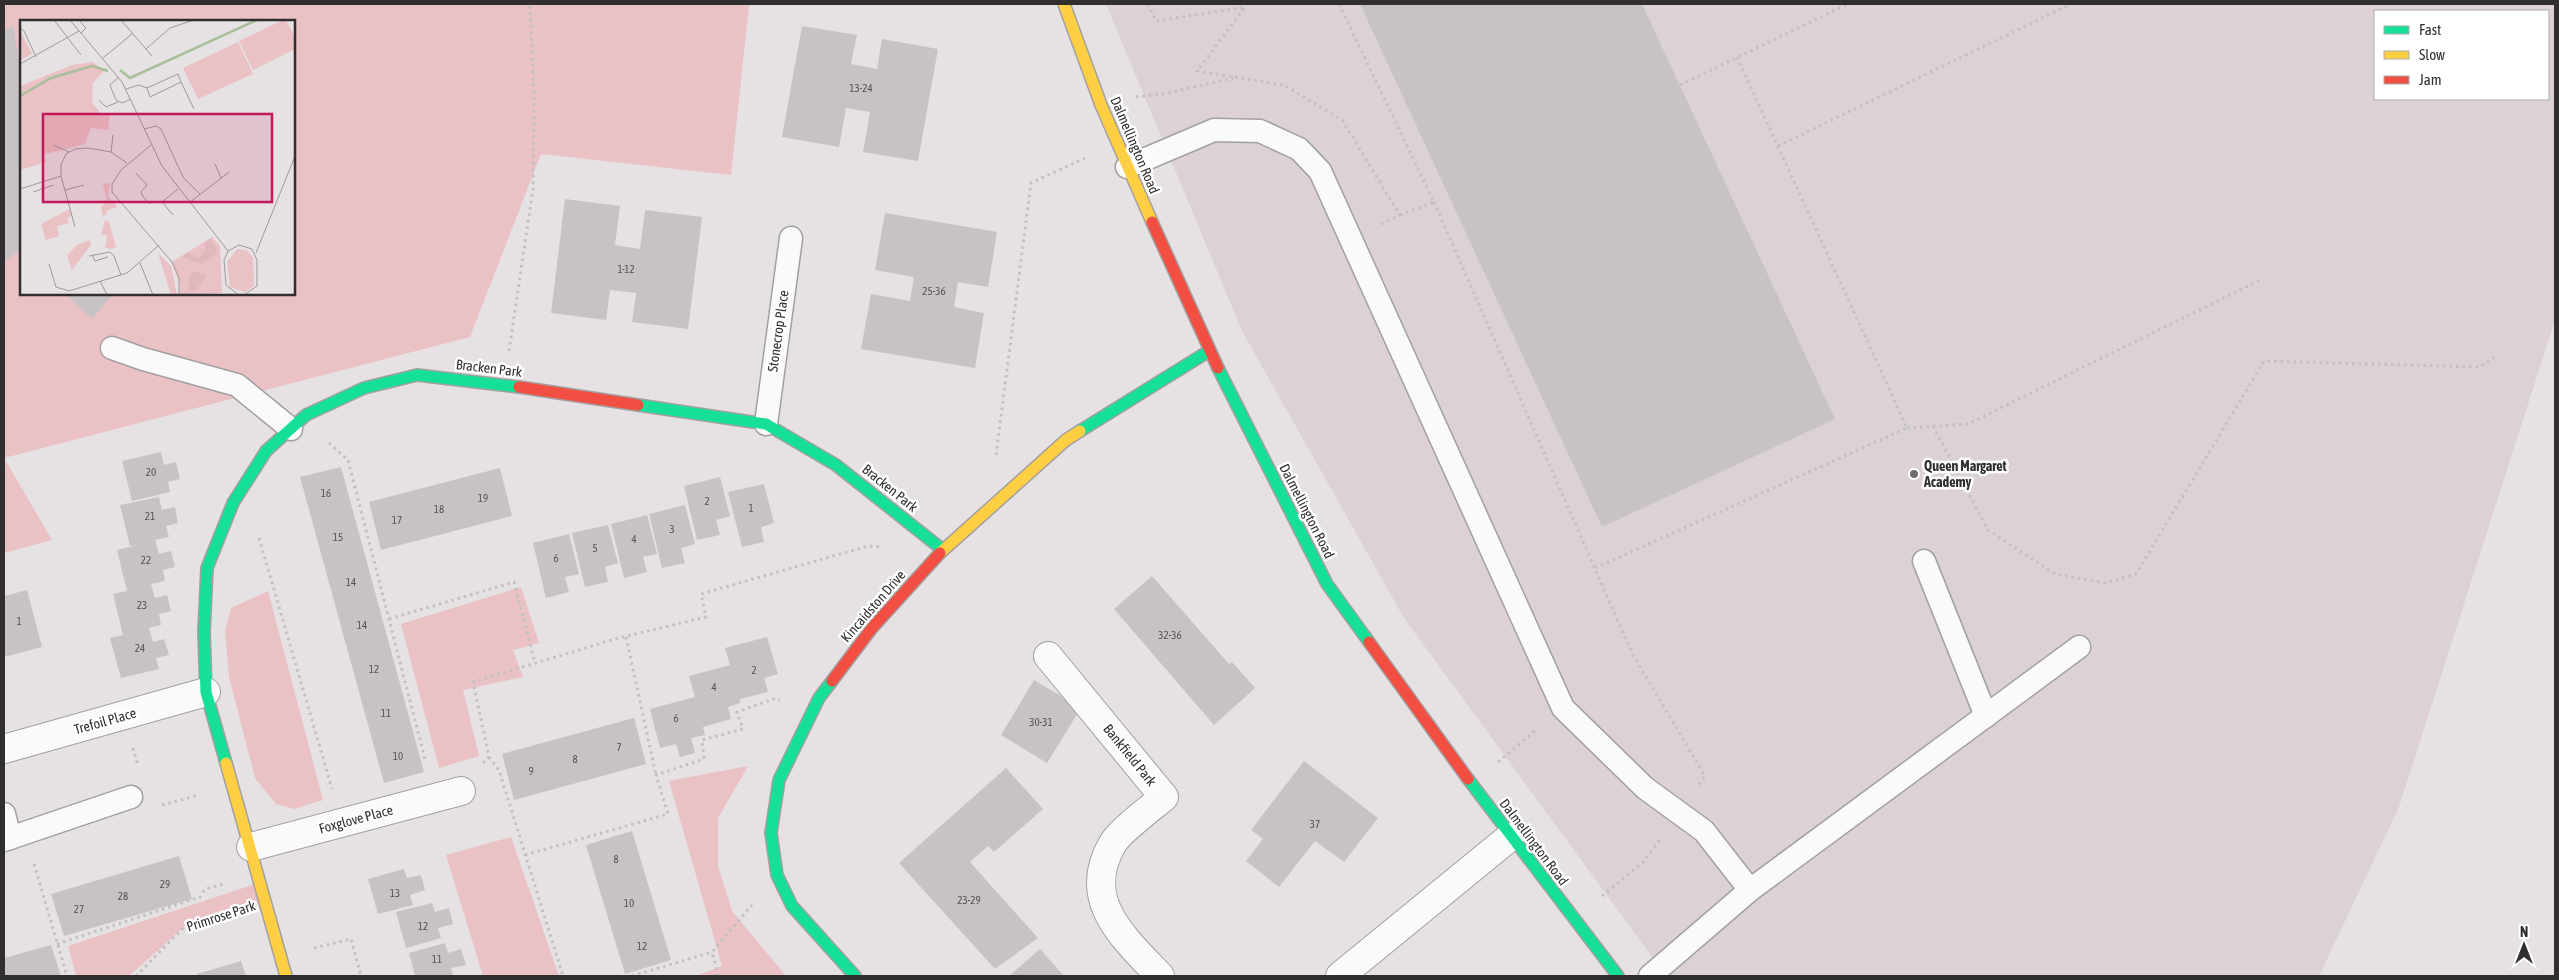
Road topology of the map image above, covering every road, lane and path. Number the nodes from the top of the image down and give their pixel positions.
1 (530, 4) edge
2 (1064, 4) edge
3 (1148, 4) edge
4 (1339, 4) edge
5 (1848, 4) edge
6 (2071, 4) edge
7 (1737, 57) junction
8 (1236, 77) junction
9 (1680, 85) dead end
10 (1101, 105) junction
11 (1117, 142) junction
12 (1778, 146) junction
13 (1127, 167) junction
14 (1434, 202) junction
15 (1400, 215) junction
16 (791, 238) dead end
17 (1350, 238) junction
18 (2262, 280) dead end
19 (112, 348) dead end
20 (1209, 351) junction
21 (2498, 355) dead end
22 (504, 385) junction
23 (316, 410) junction
24 (766, 424) junction
25 (1933, 426) junction
26 (1907, 428) junction
27 (291, 429) junction
28 (233, 503) junction
29 (989, 509) junction
30 (886, 547) dead end
31 (942, 550) junction
32 (1924, 561) dead end
33 (1595, 568) junction
34 (389, 619) junction
35 (626, 636) junction
36 (2079, 647) dead end
37 (1048, 656) dead end
38 (535, 663) junction
39 (206, 692) junction
40 (1564, 708) junction
41 (123, 716) junction
42 (1986, 716) junction
43 (808, 720) junction
44 (4, 749) edge
45 (489, 757) junction
46 (140, 772) dead end
47 (656, 775) junction
48 (1472, 783) junction
49 (234, 787) junction
50 (461, 791) joint
51 (131, 797) dead end
52 (434, 798) junction
53 (156, 806) dead end
54 (1680, 813) junction
55 (4, 814) edge
56 (341, 823) junction
57 (1510, 836) junction
58 (13, 837) edge
59 (251, 847) junction
60 (525, 855) junction
61 (259, 875) junction
62 (777, 876) junction
63 (1750, 890) junction
64 (266, 901) junction
65 (1574, 919) junction
66 (57, 944) junction
67 (712, 952) junction
68 (281, 956) junction
69 (67, 976) edge
70 (136, 976) edge
71 (286, 976) edge
72 (361, 976) edge
73 (563, 976) edge
74 (632, 976) edge
75 (718, 976) edge
76 (854, 976) edge
77 (1160, 976) edge
78 (1340, 976) edge
79 (1618, 976) edge
80 (1650, 976) edge

1 - 22 path
2 - 10 street, Dalmellington Road
3 - 8 path
4 - 14 path
5 - 7 path
6 - 12 path
7 - 9 path
7 - 12 path
8 - 10 path
8 - 15 path
10 - 11 street, Dalmellington Road
11 - 13 street, Dalmellington Road
11 - 29 path
12 - 26 path
13 - 17 lane
13 - 20 street, Dalmellington Road
14 - 15 path
14 - 33 path
15 - 17 path
16 - 24 lane, Stonecrop Place
17 - 40 lane
18 - 25 path
19 - 27 lane
20 - 29 street, Kincaidston Drive
20 - 48 street, Dalmellington Road
21 - 25 path
22 - 23 street, Bracken Park
22 - 24 street, Bracken Park
23 - 27 street, Bracken Park
23 - 34 path
24 - 31 street, Bracken Park
25 - 26 path
26 - 33 path
27 - 28 street, Bracken Park
28 - 39 street, Bracken Park
28 - 56 path
29 - 31 street, Kincaidston Drive
30 - 35 path
31 - 43 street, Kincaidston Drive
32 - 42 lane
33 - 54 path
34 - 38 path
34 - 52 path
35 - 38 path
35 - 47 path
36 - 42 lane
37 - 77 street, Bankfield Park
38 - 45 path
39 - 41 street, Trefoil Place
39 - 49 street
40 - 48 path
40 - 54 lane
41 - 44 street, Trefoil Place
41 - 46 path
42 - 63 lane
43 - 47 path
43 - 62 street, Kincaidston Drive
45 - 50 path
45 - 60 path
47 - 60 path
48 - 57 street, Dalmellington Road
49 - 53 path
49 - 59 street
50 - 52 street, Foxglove Place
51 - 58 lane
52 - 56 street, Foxglove Place
54 - 63 lane
54 - 65 path
55 - 58 lane
56 - 59 street, Foxglove Place
57 - 65 street, Dalmellington Road
57 - 78 street
58 - 66 path
59 - 61 street
60 - 73 path
61 - 64 street
61 - 66 path
62 - 67 path
62 - 76 street, Kincaidston Drive
63 - 80 lane
64 - 68 street
64 - 70 path, Primrose Park
65 - 79 street, Dalmellington Road
66 - 69 path
67 - 74 path
67 - 75 path
68 - 71 street
68 - 72 path

